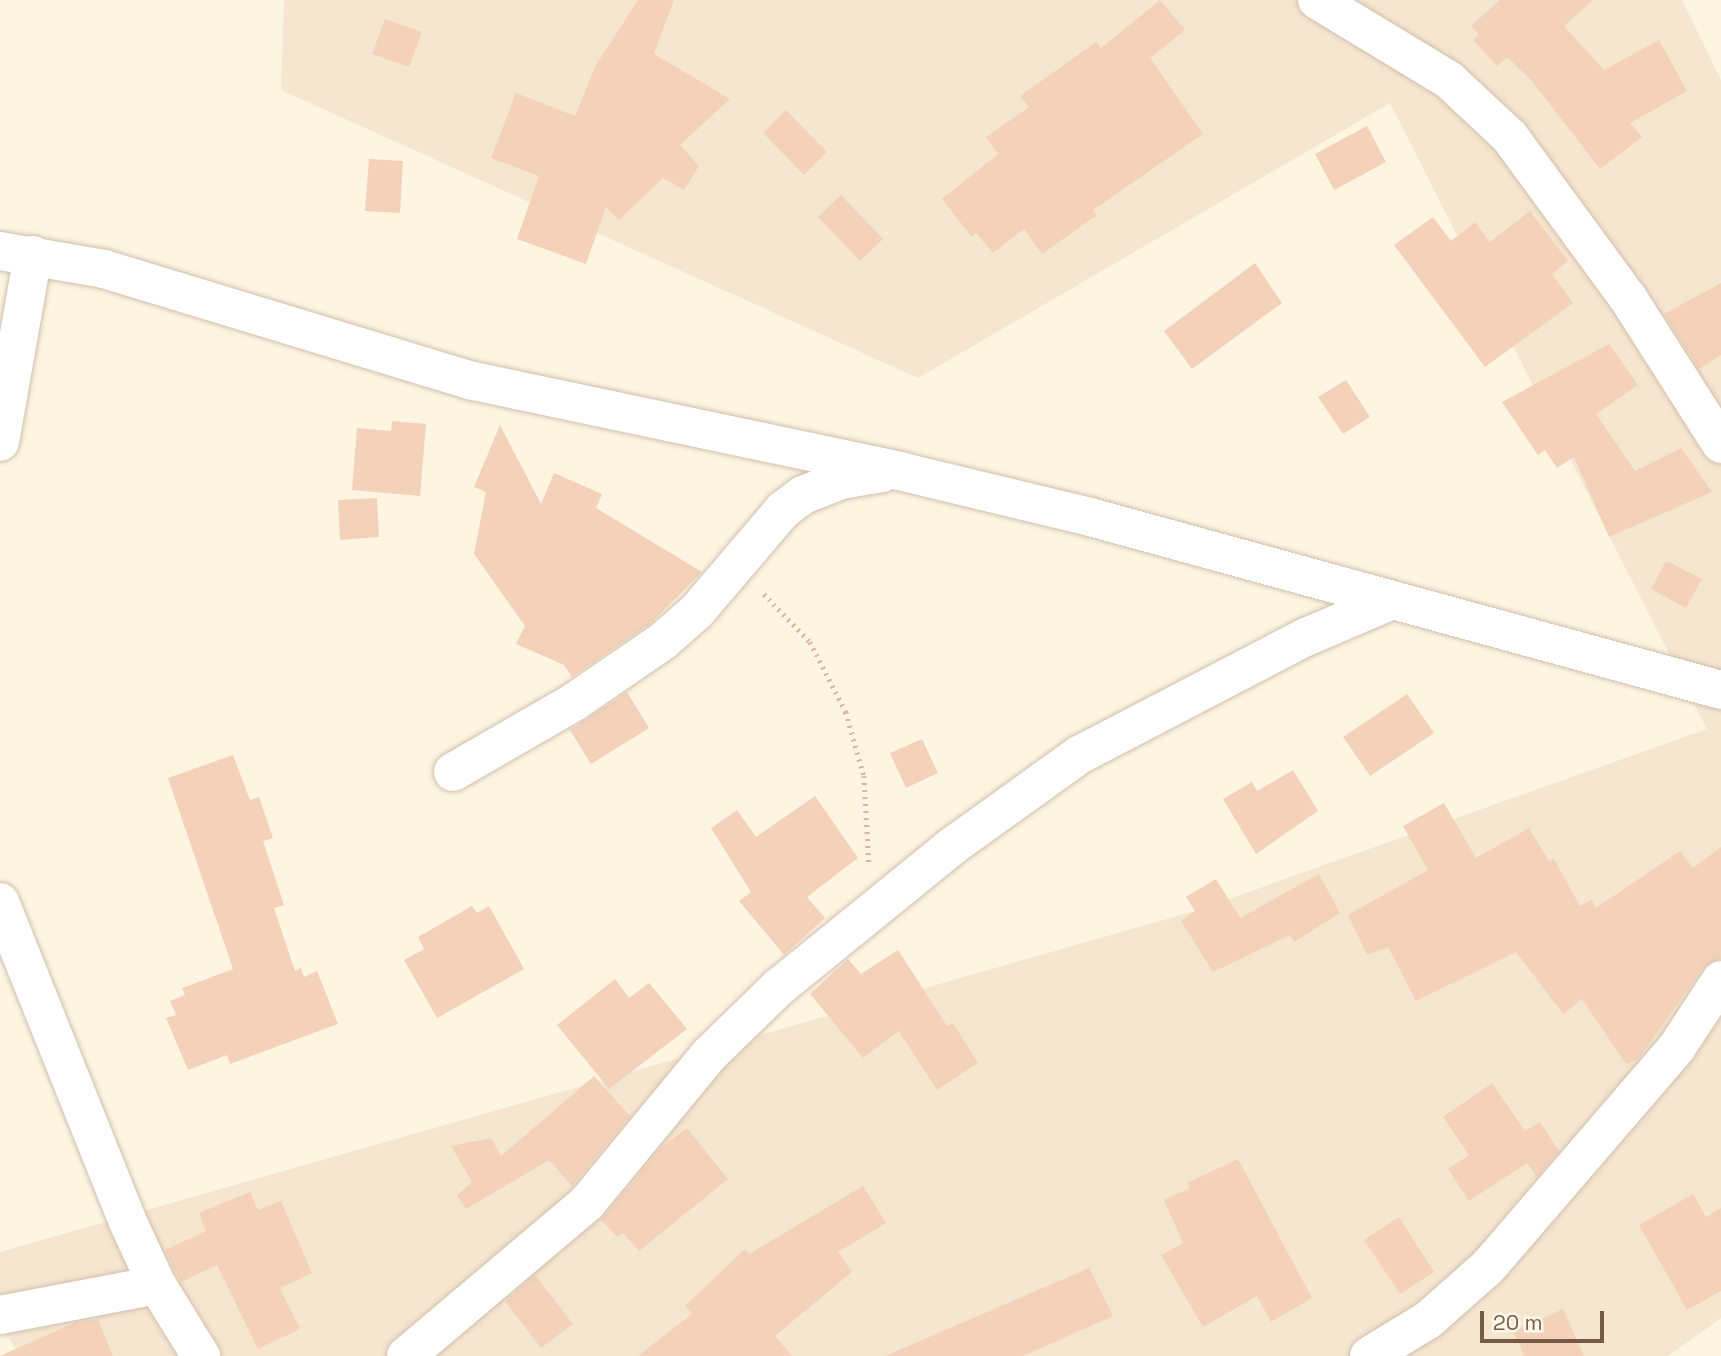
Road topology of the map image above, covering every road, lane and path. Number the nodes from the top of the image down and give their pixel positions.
1 (1317, 0) edge
2 (16, 253) edge
3 (0, 442) edge
4 (1721, 444) edge
5 (899, 471) junction
6 (733, 569) junction
7 (1388, 602) junction
8 (1721, 690) edge
9 (453, 772) dead end
10 (0, 902) edge
11 (870, 911) junction
12 (1721, 980) edge
13 (157, 1285) junction
14 (0, 1315) edge
15 (201, 1356) edge
16 (407, 1356) edge
17 (1368, 1356) edge

1 - 4 street
2 - 3 street
2 - 5 street
5 - 6 street
5 - 7 street
6 - 9 street
6 - 11 path
7 - 8 street
7 - 11 street
10 - 13 street
11 - 16 street
12 - 17 street
13 - 14 street
13 - 15 street

